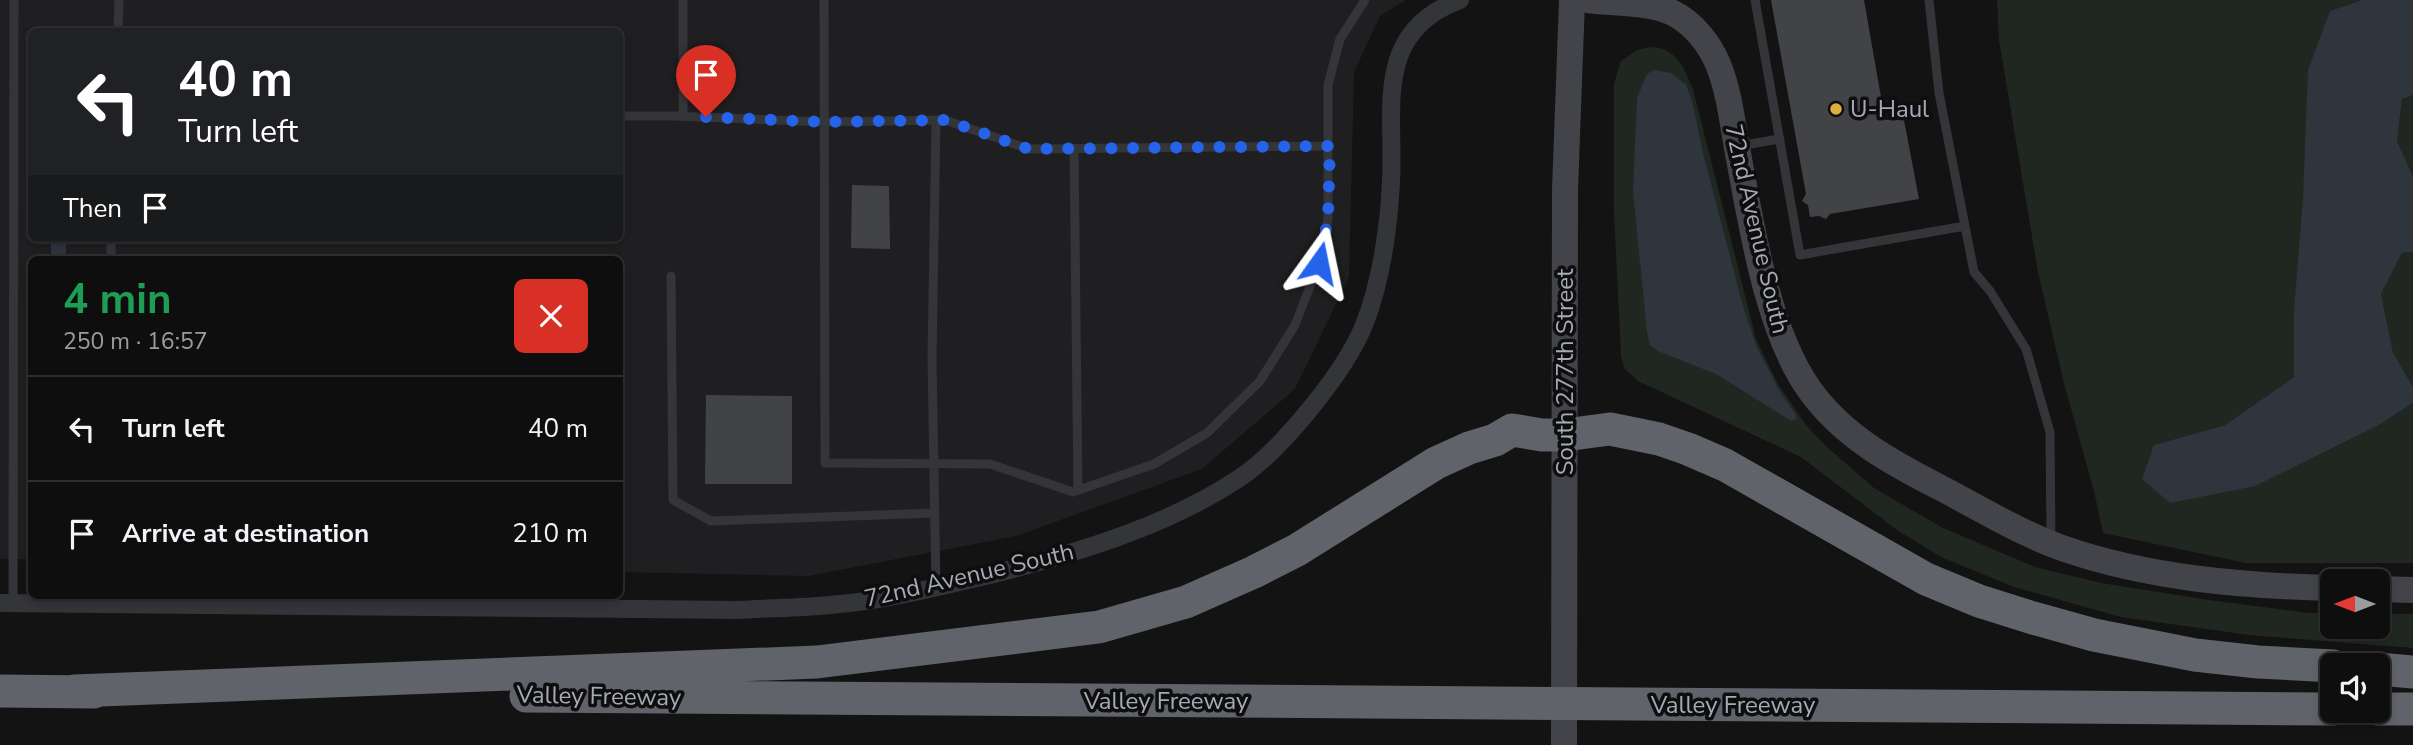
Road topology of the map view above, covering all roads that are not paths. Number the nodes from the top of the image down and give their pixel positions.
1 (14, 0) edge
2 (119, 0) edge
3 (683, 0) edge
4 (824, 0) edge
5 (1365, 0) edge
6 (1460, 0) edge
7 (1572, 0) edge
8 (1588, 0) edge
9 (1755, 0) edge
10 (1929, 0) edge
11 (118, 28) edge
12 (623, 116) edge
13 (683, 116) junction
14 (936, 120) junction
15 (825, 122) junction
16 (1779, 139) junction
17 (1330, 146) junction
18 (1737, 146) junction
19 (1074, 149) junction
20 (1965, 226) junction
21 (671, 276) dead end
22 (1565, 435) junction
23 (934, 463) junction
24 (1078, 490) junction
25 (935, 513) junction
26 (2051, 543) junction
27 (2320, 587) edge
28 (936, 588) junction
29 (2390, 589) edge
30 (2413, 590) edge
31 (99, 599) edge
32 (7, 603) edge
33 (2320, 665) edge
34 (2390, 670) edge
35 (2413, 672) edge
36 (0, 691) edge
37 (74, 691) junction
38 (2320, 709) edge
39 (2390, 709) edge
40 (2413, 709) edge
41 (1564, 745) edge

1 - 32 lane
2 - 11 lane
3 - 13 lane
4 - 15 lane
5 - 17 lane
6 - 28 street, 72nd Avenue South
7 - 22 street, South 277th Street
8 - 18 street, 72nd Avenue South
9 - 16 lane
10 - 20 lane
12 - 13 lane
13 - 15 lane
14 - 15 lane
14 - 19 lane
14 - 23 lane
15 - 23 lane
16 - 18 lane
16 - 20 lane
17 - 19 lane
17 - 24 lane
18 - 26 street, 72nd Avenue South
19 - 24 lane
20 - 26 lane
21 - 25 lane
22 - 33 highway
22 - 37 highway
22 - 41 street, South 277th Street
23 - 24 lane
23 - 25 lane
25 - 28 lane
26 - 27 street, 72nd Avenue South
28 - 31 street, 72nd Avenue South
29 - 30 street
31 - 32 street, 72nd Avenue South
34 - 35 highway
36 - 37 highway, Valley Freeway
37 - 38 highway, Valley Freeway
39 - 40 highway

